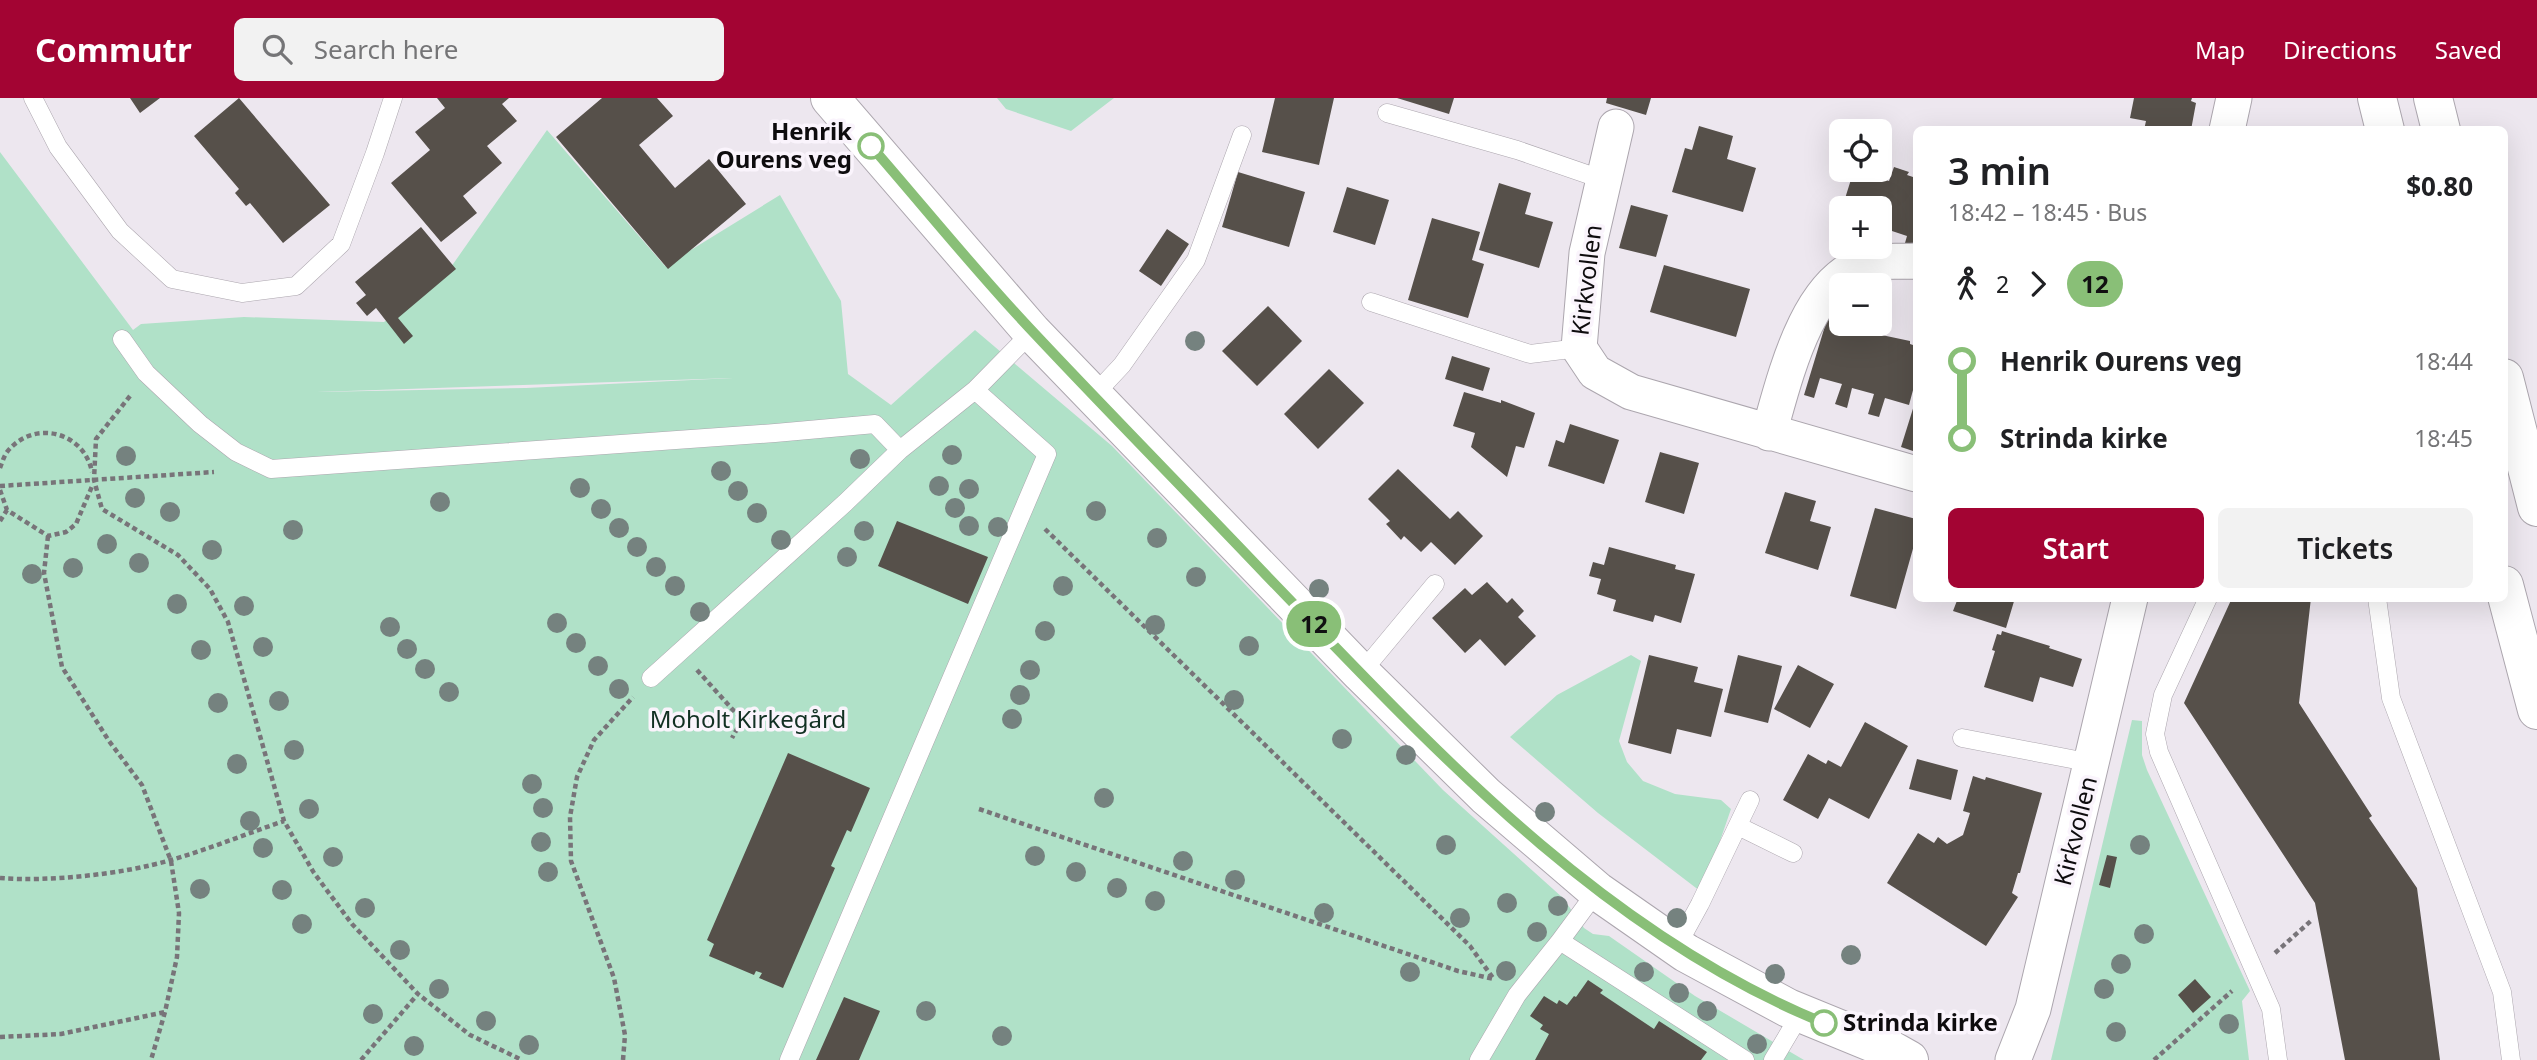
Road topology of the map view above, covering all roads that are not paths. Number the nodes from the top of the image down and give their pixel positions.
1 (33, 98) edge
2 (393, 98) edge
3 (830, 98) edge
4 (2234, 98) edge
5 (2377, 98) edge
6 (2433, 98) edge
7 (1387, 113) dead end
8 (2228, 126) edge
9 (2384, 126) edge
10 (2440, 126) edge
11 (1616, 127) dead end
12 (1242, 135) dead end
13 (1604, 180) junction
14 (1913, 261) edge
15 (1371, 302) dead end
16 (1032, 332) junction
17 (122, 339) dead end
18 (1579, 348) junction
19 (975, 390) junction
20 (2508, 394) edge
21 (1094, 395) junction
22 (1769, 433) junction
23 (900, 450) junction
24 (1913, 473) edge
25 (2537, 507) edge
26 (1435, 584) dead end
27 (2508, 600) edge
28 (2129, 602) edge
29 (2206, 602) edge
30 (2378, 602) edge
31 (1361, 673) junction
32 (650, 678) road end
33 (2537, 710) edge
34 (1962, 738) dead end
35 (2092, 763) junction
36 (1749, 800) dead end
37 (1738, 826) junction
38 (1793, 853) dead end
39 (1597, 891) junction
40 (1560, 941) junction
41 (1677, 946) junction
42 (1801, 1013) junction
43 (789, 1060) edge
44 (1479, 1060) edge
45 (1745, 1060) edge
46 (1773, 1060) edge
47 (1909, 1060) edge
48 (2013, 1060) edge
49 (2278, 1060) edge
50 (2511, 1060) edge

1 - 2 lane
3 - 16 main road
4 - 8 street
5 - 9 main road
6 - 10 main road
7 - 13 lane
11 - 13 street, Kirkvollen
12 - 21 lane
13 - 18 street, Kirkvollen
14 - 22 street
15 - 18 lane
16 - 19 lane
16 - 21 main road
17 - 23 lane
18 - 22 street, Kirkvollen
19 - 23 lane
19 - 43 lane
20 - 25 main road
21 - 31 main road
22 - 24 street, Kirkvollen
23 - 32 lane
26 - 31 lane
27 - 33 main road
28 - 35 street, Kirkvollen
29 - 49 lane
30 - 50 lane
31 - 39 main road
34 - 35 lane
35 - 48 street, Kirkvollen
36 - 37 lane
37 - 38 lane
37 - 41 lane
39 - 40 lane
39 - 41 main road
40 - 44 lane
40 - 45 lane
41 - 42 main road
42 - 46 lane
42 - 47 main road

